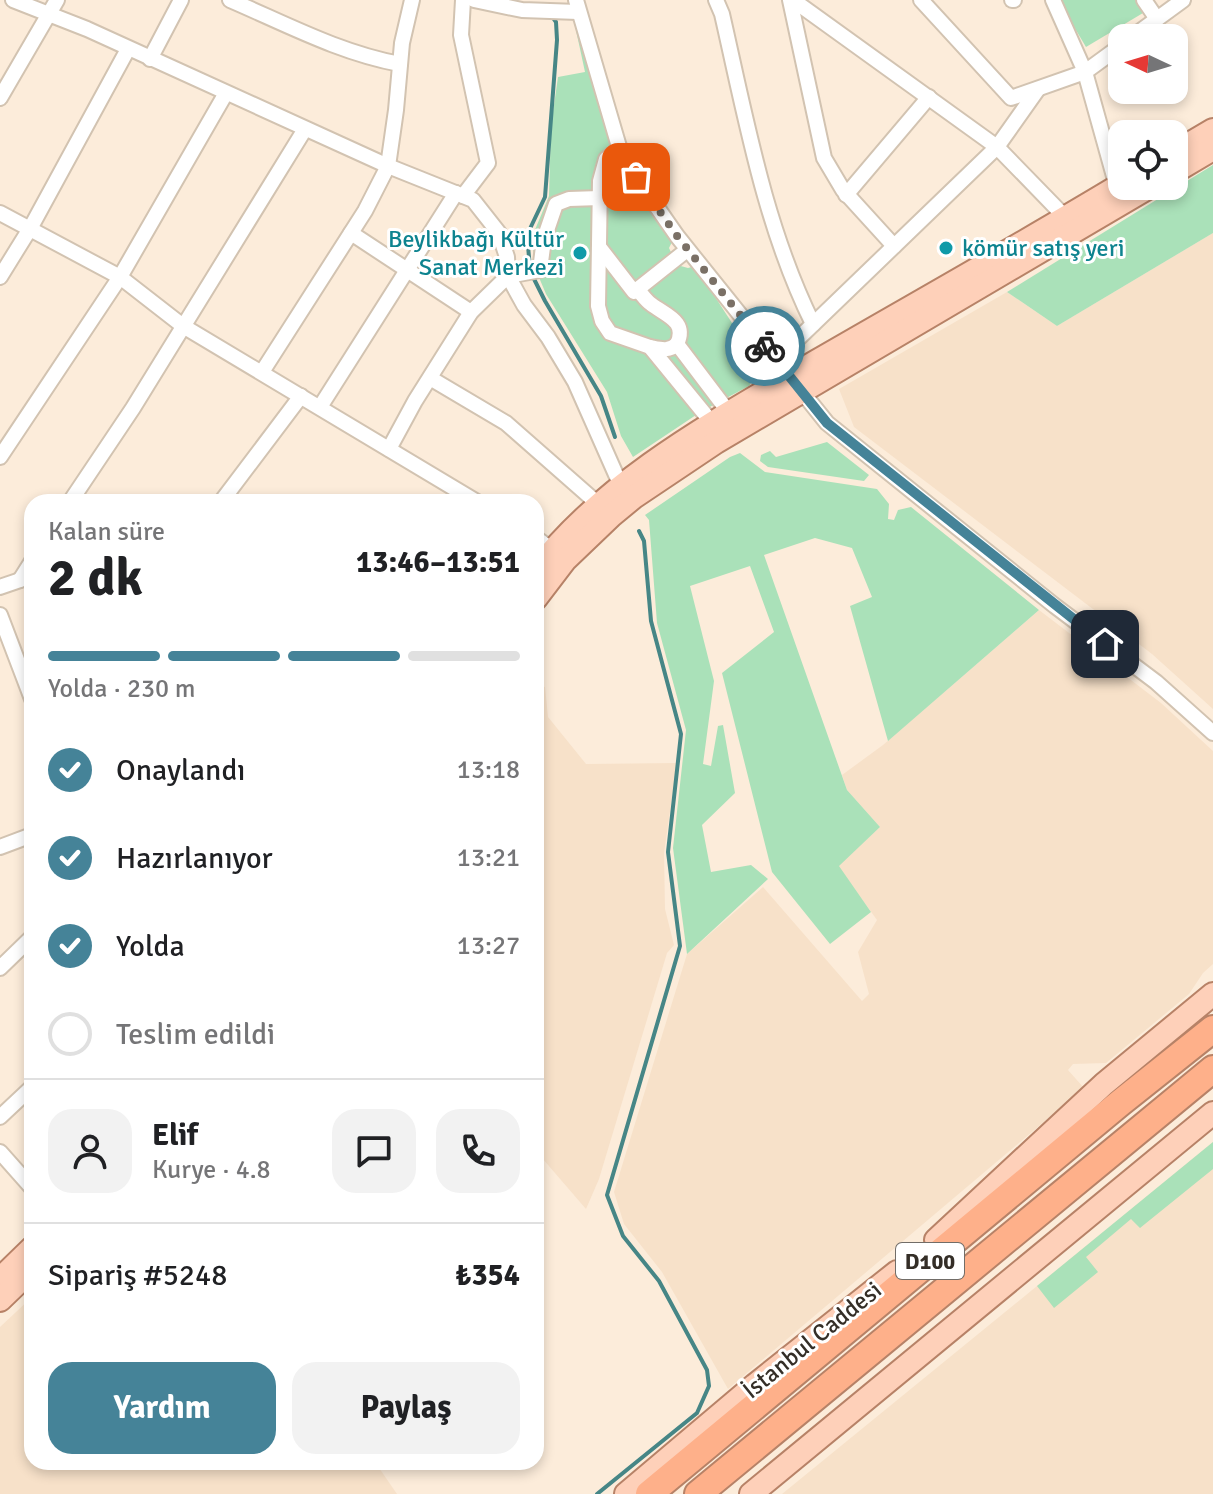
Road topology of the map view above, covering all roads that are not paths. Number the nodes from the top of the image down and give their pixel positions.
1 (13, 0) edge
2 (57, 0) edge
3 (181, 0) edge
4 (230, 0) edge
5 (412, 0) edge
6 (463, 0) edge
7 (474, 0) edge
8 (716, 0) edge
9 (791, 0) edge
10 (921, 0) edge
11 (1053, 0) edge
12 (1144, 0) edge
13 (1183, 0) edge
14 (577, 6) edge
15 (50, 15) junction
16 (1157, 19) junction
17 (1150, 24) edge
18 (128, 49) junction
19 (1108, 55) edge
20 (150, 59) junction
21 (400, 64) junction
22 (1085, 72) junction
23 (1038, 89) junction
24 (226, 93) junction
25 (929, 97) junction
26 (0, 98) edge
27 (305, 129) junction
28 (1213, 130) edge
29 (1188, 145) edge
30 (997, 147) junction
31 (1108, 147) edge
32 (620, 148) junction
33 (1213, 149) edge
34 (1188, 164) edge
35 (388, 166) junction
36 (1108, 193) edge
37 (460, 194) junction
38 (846, 195) junction
39 (600, 198) junction
40 (1124, 200) edge
41 (0, 213) edge
42 (1066, 218) junction
43 (31, 227) junction
44 (351, 233) junction
45 (894, 246) junction
46 (600, 248) junction
47 (687, 250) junction
48 (406, 269) junction
49 (508, 276) junction
50 (0, 277) edge
51 (120, 277) junction
52 (637, 289) junction
53 (471, 312) junction
54 (813, 324) junction
55 (183, 326) junction
56 (677, 344) junction
57 (650, 347) junction
58 (262, 372) junction
59 (790, 376) junction
60 (430, 378) junction
61 (301, 396) junction
62 (320, 407) junction
63 (721, 419) junction
64 (389, 449) junction
65 (0, 457) edge
66 (621, 486) junction
67 (75, 494) edge
68 (227, 494) edge
69 (452, 494) edge
70 (605, 510) junction
71 (551, 549) edge
72 (544, 572) edge
73 (24, 579) edge
74 (0, 587) edge
75 (0, 615) edge
76 (24, 678) edge
77 (1213, 733) edge
78 (24, 838) edge
79 (0, 847) edge
80 (24, 945) edge
81 (0, 968) edge
82 (1213, 994) edge
83 (1213, 1029) edge
84 (1213, 1069) edge
85 (24, 1094) edge
86 (1213, 1113) edge
87 (0, 1117) edge
88 (0, 1152) edge
89 (24, 1179) edge
90 (24, 1256) edge
91 (24, 1277) edge
92 (0, 1279) edge
93 (870, 1294) junction
94 (0, 1300) edge
95 (742, 1417) junction
96 (626, 1494) edge
97 (649, 1494) edge
98 (698, 1494) edge
99 (751, 1494) edge

1 - 15 street
2 - 15 street
3 - 20 street
4 - 21 street
5 - 21 street
6 - 37 street
7 - 14 street
8 - 54 street
9 - 25 street
9 - 38 street
10 - 23 street
11 - 22 street
12 - 16 street
13 - 16 street
14 - 32 street
15 - 18 street
15 - 26 street
16 - 17 street
18 - 20 street
18 - 43 street
19 - 22 street
20 - 24 street
21 - 35 street
22 - 23 street
22 - 31 street
23 - 30 street
24 - 27 street
24 - 51 street
25 - 30 street
25 - 38 street
27 - 35 street
27 - 55 street
28 - 29 main road
30 - 42 street
30 - 45 street
32 - 39 street
32 - 47 street
33 - 34 main road
35 - 37 street
35 - 44 street
36 - 42 main road
37 - 48 street
37 - 49 street
38 - 45 street
39 - 46 street
39 - 49 street
40 - 59 main road
41 - 43 street
42 - 59 main road
43 - 50 street
43 - 51 street
44 - 48 street
44 - 58 street
45 - 54 street
46 - 52 street
46 - 57 street
47 - 52 street
47 - 59 street
48 - 53 street
48 - 62 street
49 - 53 street
49 - 66 street
51 - 55 street
51 - 65 street
52 - 56 street
53 - 60 street
54 - 59 street
55 - 58 street
55 - 67 street
56 - 57 street
56 - 63 street
57 - 63 street
58 - 61 street
59 - 63 main road
59 - 70 main road
59 - 77 street
60 - 64 street
60 - 70 street
61 - 62 street
61 - 68 street
62 - 64 street
63 - 66 main road
64 - 69 street
66 - 70 main road
70 - 71 main road
71 - 72 main road
73 - 74 street
75 - 76 street
78 - 79 street
80 - 81 street
82 - 93 main road, İstanbul Caddesi
83 - 95 highway, D100 / D100
84 - 98 highway, D100 / D100
85 - 87 street
86 - 99 main road
88 - 89 street
90 - 92 main road
91 - 94 main road
93 - 95 highway
93 - 96 main road, İstanbul Caddesi
95 - 97 highway, D100 / D100

